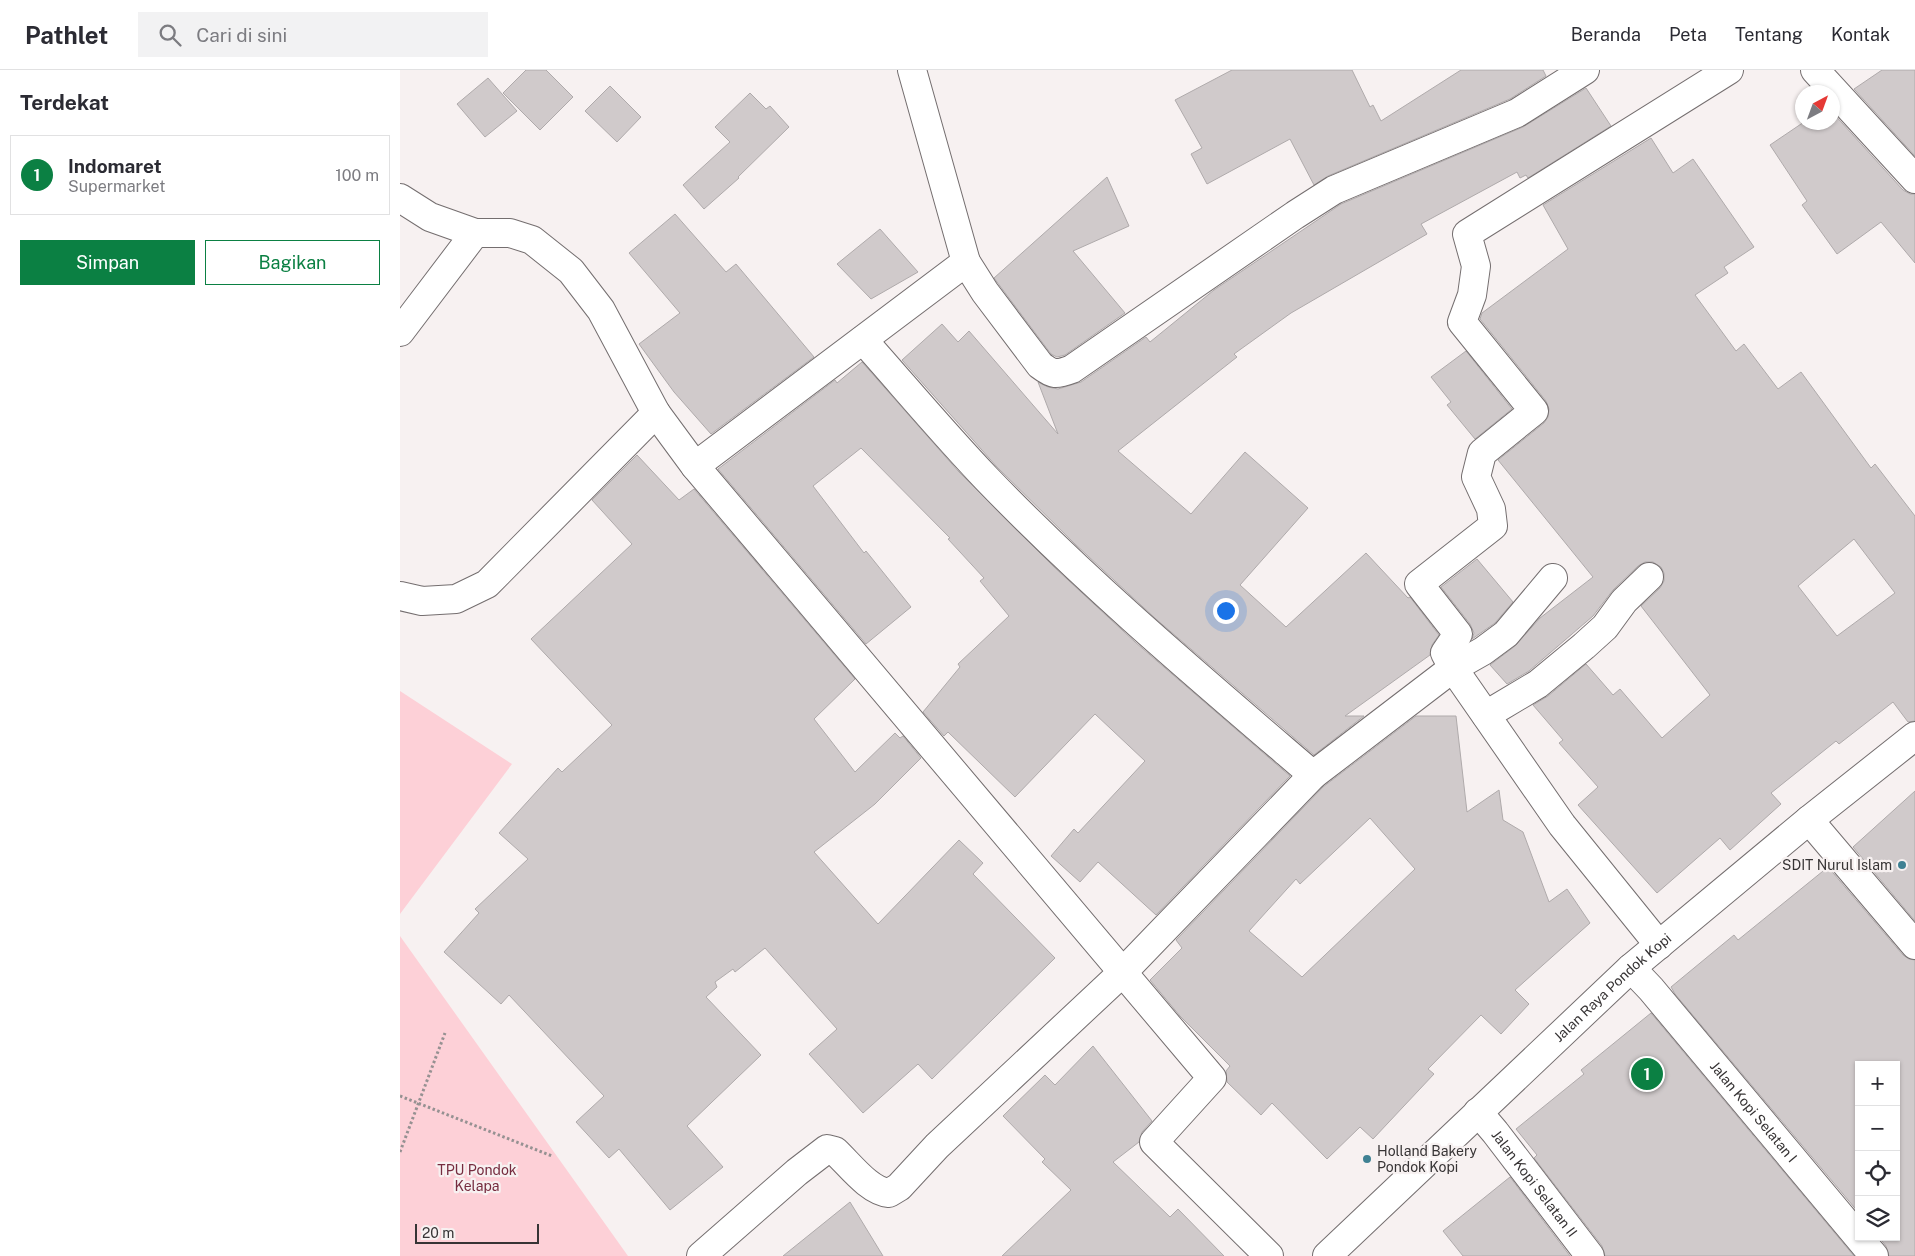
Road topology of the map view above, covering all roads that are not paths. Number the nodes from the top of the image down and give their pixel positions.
1 (912, 70) edge
2 (1585, 70) edge
3 (1729, 70) edge
4 (1815, 70) edge
5 (1915, 179) edge
6 (400, 198) edge
7 (475, 233) junction
8 (966, 262) junction
9 (400, 332) edge
10 (863, 340) junction
11 (656, 413) junction
12 (695, 466) junction
13 (1649, 577) dead end
14 (1553, 578) dead end
15 (400, 596) edge
16 (1453, 668) junction
17 (1486, 715) junction
18 (1915, 736) edge
19 (1313, 775) junction
20 (1809, 820) junction
21 (1659, 945) junction
22 (1915, 945) edge
23 (1631, 968) junction
24 (1123, 972) junction
25 (1478, 1112) junction
26 (700, 1256) edge
27 (1269, 1256) edge
28 (1327, 1256) edge
29 (1590, 1256) edge
30 (1874, 1256) edge

1 - 8 street
2 - 8 street
3 - 16 street
4 - 5 street
6 - 7 street
7 - 9 street
7 - 11 street
8 - 10 street
10 - 12 street
10 - 19 street
11 - 12 street
11 - 15 street
12 - 24 street
13 - 17 street
14 - 16 street
16 - 17 street
16 - 19 street
17 - 21 street
18 - 20 street, Jalan Raya Pondok Kopi
19 - 24 street
20 - 21 street, Jalan Raya Pondok Kopi
20 - 22 street
21 - 23 street, Jalan Raya Pondok Kopi
23 - 25 street, Jalan Raya Pondok Kopi
23 - 30 street, Jalan Kopi Selatan I
24 - 26 street
24 - 27 street
25 - 28 street, Jalan Raya Pondok Kopi
25 - 29 street, Jalan Kopi Selatan II

